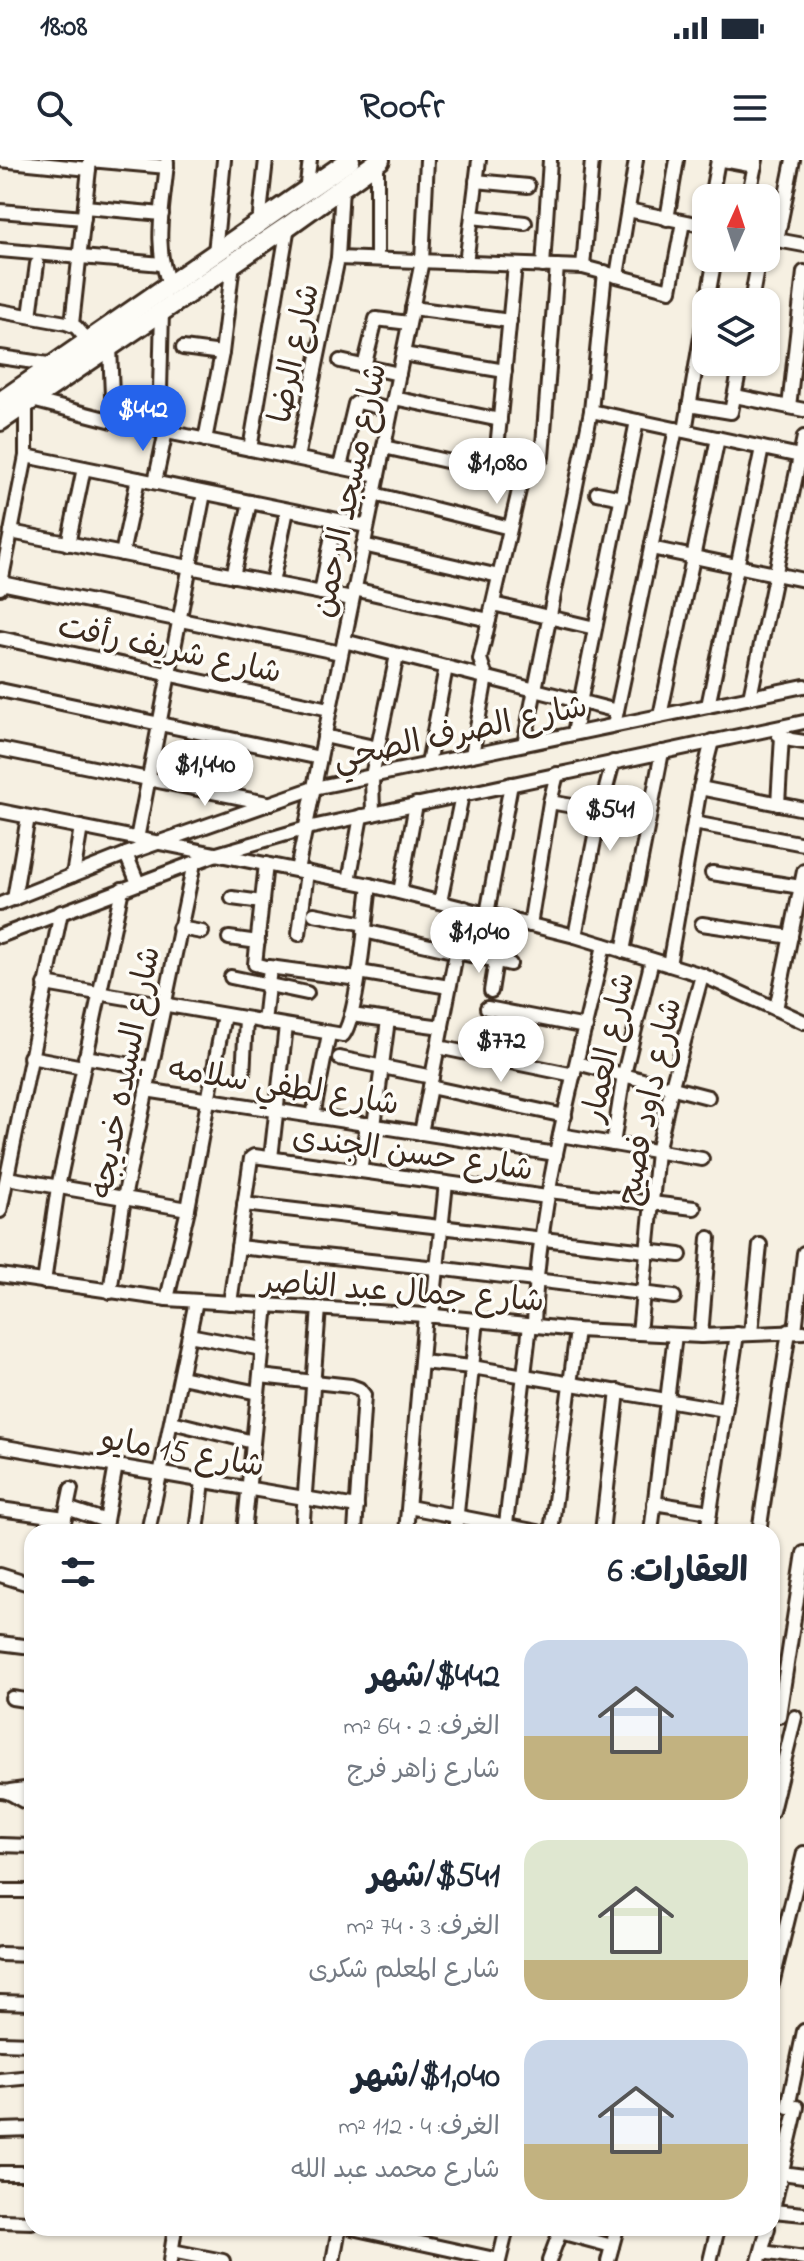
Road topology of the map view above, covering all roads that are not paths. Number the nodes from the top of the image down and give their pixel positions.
1 (0, 160) edge
2 (8, 160) edge
3 (224, 160) edge
4 (266, 160) edge
5 (310, 160) edge
6 (427, 160) edge
7 (479, 160) edge
8 (550, 160) edge
9 (592, 160) edge
10 (636, 160) edge
11 (677, 160) edge
12 (720, 160) edge
13 (793, 160) edge
14 (378, 161) edge
15 (50, 163) edge
16 (755, 163) edge
17 (89, 164) edge
18 (167, 164) edge
19 (341, 169) edge
20 (476, 181) junction
21 (714, 184) edge
22 (751, 184) edge
23 (528, 186) dead end
24 (306, 191) junction
25 (780, 207) edge
26 (628, 210) junction
27 (0, 211) edge
28 (84, 213) junction
29 (162, 214) junction
30 (472, 217) junction
31 (667, 219) junction
32 (683, 222) junction
33 (259, 223) junction
34 (525, 223) dead end
35 (692, 224) edge
36 (288, 226) junction
37 (780, 241) edge
38 (804, 245) edge
39 (0, 250) edge
40 (215, 253) junction
41 (79, 257) junction
42 (338, 258) junction
43 (377, 259) junction
44 (422, 261) junction
45 (233, 263) junction
46 (466, 263) junction
47 (37, 264) dead end
48 (162, 264) junction
49 (515, 265) junction
50 (550, 266) junction
51 (583, 267) junction
52 (804, 272) edge
53 (611, 274) junction
54 (170, 285) junction
55 (412, 308) junction
56 (0, 311) edge
57 (162, 311) junction
58 (30, 316) junction
59 (510, 321) junction
60 (409, 323) junction
61 (72, 324) junction
62 (89, 342) junction
63 (110, 346) junction
64 (183, 348) dead end
65 (222, 353) junction
66 (403, 354) junction
67 (0, 357) edge
68 (340, 361) dead end
69 (55, 365) junction
70 (364, 367) junction
71 (505, 371) junction
72 (399, 374) junction
73 (694, 376) edge
74 (739, 376) edge
75 (735, 396) junction
76 (1, 401) edge
77 (29, 402) junction
78 (393, 404) junction
79 (689, 405) junction
80 (789, 407) junction
81 (804, 410) edge
82 (591, 411) junction
83 (500, 420) junction
84 (0, 421) edge
85 (113, 421) junction
86 (637, 421) junction
87 (680, 430) junction
88 (162, 431) junction
89 (804, 437) edge
90 (498, 438) dead end
91 (718, 438) junction
92 (205, 440) junction
93 (384, 447) junction
94 (762, 448) junction
95 (250, 449) junction
96 (26, 456) junction
97 (800, 456) junction
98 (297, 458) junction
99 (340, 467) junction
100 (84, 468) junction
101 (378, 475) junction
102 (522, 478) junction
103 (138, 479) junction
104 (155, 482) junction
105 (204, 493) junction
106 (597, 493) dead end
107 (374, 494) junction
108 (622, 498) junction
109 (250, 502) junction
110 (287, 510) junction
111 (7, 517) edge
112 (335, 520) junction
113 (367, 526) junction
114 (510, 528) junction
115 (11, 532) junction
116 (68, 544) junction
117 (363, 545) junction
118 (651, 548) junction
119 (122, 554) junction
120 (693, 557) junction
121 (2, 560) edge
122 (737, 566) junction
123 (190, 567) junction
124 (775, 574) junction
125 (233, 576) junction
126 (499, 576) junction
127 (804, 580) edge
128 (272, 583) junction
129 (0, 585) edge
130 (321, 593) junction
131 (353, 594) junction
132 (493, 604) junction
133 (550, 617) junction
134 (180, 620) junction
135 (489, 620) junction
136 (595, 628) junction
137 (0, 638) edge
138 (342, 647) junction
139 (397, 655) junction
140 (446, 667) junction
141 (169, 675) junction
142 (486, 677) junction
143 (804, 686) edge
144 (0, 690) edge
145 (535, 690) junction
146 (750, 697) junction
147 (580, 702) junction
148 (708, 706) junction
149 (329, 709) junction
150 (617, 711) junction
151 (660, 716) junction
152 (804, 722) edge
153 (160, 724) junction
154 (614, 725) junction
155 (768, 729) junction
156 (574, 733) junction
157 (324, 736) junction
158 (782, 736) junction
159 (712, 741) junction
160 (804, 742) edge
161 (524, 744) junction
162 (378, 748) junction
163 (0, 749) edge
164 (662, 752) junction
165 (472, 755) junction
166 (320, 758) junction
167 (613, 762) junction
168 (428, 764) junction
169 (557, 774) junction
170 (372, 776) junction
171 (149, 778) junction
172 (511, 784) junction
173 (314, 788) junction
174 (700, 788) junction
175 (462, 795) junction
176 (550, 802) junction
177 (267, 803) junction
178 (416, 804) junction
179 (778, 804) junction
180 (804, 809) edge
181 (0, 811) edge
182 (600, 811) junction
183 (367, 815) junction
184 (28, 817) junction
185 (694, 823) junction
186 (81, 827) junction
187 (307, 828) junction
188 (137, 839) junction
189 (157, 843) junction
190 (804, 844) edge
191 (126, 854) junction
192 (217, 854) junction
193 (194, 863) junction
194 (266, 864) junction
195 (302, 871) junction
196 (804, 871) edge
197 (712, 873) dead end
198 (73, 875) junction
199 (349, 881) junction
200 (138, 883) junction
201 (370, 885) junction
202 (801, 887) junction
203 (122, 889) junction
204 (400, 892) junction
205 (232, 898) dead end
206 (14, 899) junction
207 (262, 902) junction
208 (440, 902) junction
209 (0, 904) edge
210 (465, 908) junction
211 (61, 912) junction
212 (314, 914) dead end
213 (487, 914) junction
214 (702, 924) dead end
215 (530, 925) junction
216 (179, 928) junction
217 (365, 928) junction
218 (202, 932) dead end
219 (299, 934) dead end
220 (0, 936) edge
221 (575, 936) junction
222 (791, 937) junction
223 (229, 938) dead end
224 (258, 942) junction
225 (604, 945) junction
226 (623, 951) junction
227 (456, 952) junction
228 (496, 960) junction
229 (652, 960) junction
230 (510, 964) dead end
231 (669, 965) junction
232 (269, 967) junction
233 (702, 975) junction
234 (358, 976) junction
235 (231, 977) dead end
236 (45, 984) junction
237 (268, 985) junction
238 (449, 987) junction
239 (491, 991) dead end
240 (307, 993) dead end
241 (99, 994) junction
242 (164, 1005) junction
243 (487, 1008) dead end
244 (776, 1009) junction
245 (224, 1015) junction
246 (351, 1015) junction
247 (246, 1019) junction
248 (388, 1020) junction
249 (264, 1022) junction
250 (804, 1022) edge
251 (286, 1026) junction
252 (442, 1027) junction
253 (586, 1027) junction
254 (329, 1034) junction
255 (438, 1047) junction
256 (30, 1057) junction
257 (339, 1058) dead end
258 (84, 1062) junction
259 (382, 1067) junction
260 (150, 1068) junction
261 (576, 1069) junction
262 (624, 1074) junction
263 (243, 1076) dead end
264 (431, 1082) junction
265 (672, 1086) junction
266 (146, 1090) junction
267 (708, 1097) dead end
268 (209, 1099) junction
269 (276, 1110) junction
270 (313, 1116) junction
271 (565, 1116) junction
272 (370, 1125) junction
273 (421, 1133) junction
274 (560, 1135) junction
275 (613, 1144) junction
276 (657, 1152) junction
277 (556, 1154) junction
278 (271, 1158) junction
279 (702, 1159) dead end
280 (360, 1171) junction
281 (7, 1178) junction
282 (446, 1183) junction
283 (58, 1187) junction
284 (548, 1194) junction
285 (124, 1198) junction
286 (650, 1203) junction
287 (244, 1204) junction
288 (694, 1208) dead end
289 (188, 1209) junction
290 (0, 1211) edge
291 (441, 1228) junction
292 (541, 1237) junction
293 (709, 1238) dead end
294 (760, 1245) dead end
295 (238, 1247) junction
296 (646, 1250) junction
297 (804, 1253) edge
298 (680, 1255) dead end
299 (437, 1268) junction
300 (0, 1275) edge
301 (535, 1280) junction
302 (44, 1282) junction
303 (110, 1292) junction
304 (642, 1292) junction
305 (674, 1297) dead end
306 (167, 1299) junction
307 (196, 1301) junction
308 (230, 1303) junction
309 (267, 1305) junction
310 (319, 1308) junction
311 (428, 1316) junction
312 (477, 1320) junction
313 (532, 1325) junction
314 (577, 1330) junction
315 (796, 1331) edge
316 (639, 1333) junction
317 (751, 1333) junction
318 (737, 1334) junction
319 (189, 1335) junction
320 (675, 1335) junction
321 (701, 1336) junction
322 (262, 1349) junction
323 (421, 1362) junction
324 (472, 1367) junction
325 (260, 1376) junction
326 (523, 1376) junction
327 (181, 1377) junction
328 (314, 1382) junction
329 (570, 1383) junction
330 (618, 1391) junction
331 (258, 1393) junction
332 (667, 1399) junction
333 (725, 1410) junction
334 (172, 1422) junction
335 (253, 1442) junction
336 (0, 1446) edge
337 (116, 1465) junction
338 (162, 1473) junction
339 (203, 1481) junction
340 (71, 1489) dead end
341 (248, 1489) junction
342 (305, 1498) junction
343 (654, 1503) junction
344 (357, 1507) junction
345 (409, 1507) junction
346 (0, 1509) edge
347 (710, 1512) junction
348 (66, 1513) junction
349 (456, 1515) junction
350 (64, 1524) edge
351 (97, 1524) edge
352 (106, 1524) edge
353 (150, 1524) edge
354 (198, 1524) edge
355 (245, 1524) edge
356 (303, 1524) edge
357 (356, 1524) edge
358 (407, 1524) edge
359 (455, 1524) edge
360 (488, 1524) edge
361 (507, 1524) edge
362 (552, 1524) edge
363 (603, 1524) edge
364 (652, 1524) edge
365 (708, 1524) edge
366 (760, 1524) edge
367 (804, 1553) edge
368 (0, 1575) edge
369 (24, 1582) edge
370 (0, 1643) edge
371 (24, 1646) edge
372 (780, 1693) edge
373 (12, 1698) dead end
374 (24, 1700) edge
375 (799, 1717) edge
376 (780, 1783) edge
377 (5, 1791) edge
378 (24, 1802) edge
379 (0, 1845) edge
380 (24, 1846) edge
381 (804, 1853) edge
382 (0, 1891) edge
383 (24, 1891) edge
384 (780, 1951) edge
385 (0, 1954) edge
386 (24, 1955) edge
387 (0, 2002) edge
388 (24, 2003) edge
389 (804, 2031) edge
390 (0, 2043) edge
391 (24, 2044) edge
392 (24, 2078) edge
393 (0, 2080) edge
394 (796, 2107) edge
395 (24, 2129) edge
396 (798, 2129) edge
397 (0, 2130) edge
398 (0, 2173) edge
399 (24, 2173) edge
400 (782, 2173) junction
401 (804, 2176) edge
402 (780, 2181) edge
403 (780, 2212) edge
404 (804, 2214) edge
405 (0, 2221) edge
406 (24, 2222) edge
407 (174, 2236) edge
408 (338, 2236) edge
409 (389, 2236) edge
410 (505, 2236) edge
411 (558, 2236) edge
412 (575, 2236) edge
413 (615, 2236) edge
414 (716, 2236) edge
415 (766, 2236) edge
416 (612, 2246) junction
417 (171, 2256) edge
418 (760, 2256) edge
419 (804, 2258) edge
420 (499, 2260) edge
421 (223, 2261) edge
422 (333, 2261) edge
423 (549, 2261) edge
424 (608, 2261) edge
425 (710, 2261) edge

1 - 2 street
2 - 15 street
3 - 40 street
4 - 33 street
5 - 24 street
6 - 44 street, شارع مسجد الرحمن
7 - 20 street
8 - 50 street
9 - 51 street
10 - 26 street
11 - 31 street
12 - 16 street
12 - 21 street
13 - 25 street
14 - 19 main road
14 - 43 street
15 - 17 street
16 - 22 street
17 - 18 street
17 - 28 street
18 - 29 street
19 - 24 main road
19 - 36 main road
19 - 42 street, شارع الرضا
20 - 23 street
20 - 30 street
24 - 33 main road
26 - 31 street
26 - 53 street
27 - 28 street
28 - 29 street
28 - 41 street
29 - 48 street
30 - 34 street
30 - 46 street
31 - 32 street
32 - 35 street
32 - 53 street
33 - 40 main road
36 - 45 main road
36 - 95 street
37 - 38 street
39 - 41 street
40 - 54 main road
41 - 48 street
41 - 61 street
42 - 43 street
42 - 98 street, شارع الرضا
43 - 44 street
44 - 46 street
44 - 55 street, شارع مسجد الرحمن
45 - 57 main road
45 - 65 street
46 - 49 street
47 - 58 street
48 - 54 street
49 - 50 street
49 - 59 street
50 - 51 street
50 - 102 street
51 - 53 street
52 - 80 street
53 - 82 street
54 - 62 main road
55 - 59 street
55 - 60 street, شارع مسجد الرحمن
56 - 58 street
57 - 63 main road
57 - 88 street
58 - 61 street
59 - 71 street
60 - 66 street, شارع مسجد الرحمن
60 - 70 street
61 - 62 street
62 - 69 main road
63 - 77 main road
63 - 85 street
64 - 65 street
65 - 92 street
66 - 71 street
66 - 72 street, شارع مسجد الرحمن
67 - 69 street
68 - 70 street
69 - 76 main road
70 - 72 street
71 - 83 street
72 - 78 street, شارع مسجد الرحمن
73 - 79 street
74 - 75 street
75 - 79 street
75 - 80 street
77 - 84 main road
77 - 85 street
77 - 96 street
78 - 83 street
78 - 93 street, شارع مسجد الرحمن
78 - 99 street
79 - 87 street
80 - 81 street
82 - 86 street
82 - 133 street
83 - 90 street
85 - 88 street
86 - 87 street
86 - 108 street
87 - 91 street
87 - 118 street
88 - 92 street
88 - 104 street
89 - 97 street
91 - 94 street
91 - 120 street
92 - 95 street
93 - 101 street, شارع مسجد الرحمن
93 - 102 street
94 - 97 street
94 - 122 street
95 - 98 street
96 - 100 street
96 - 111 street
97 - 124 street
98 - 99 street
99 - 101 street
100 - 103 street
100 - 116 street
101 - 107 street, شارع مسجد الرحمن
102 - 114 street
103 - 104 street
103 - 119 street
104 - 105 street
105 - 109 street
105 - 123 street
106 - 108 street
107 - 113 street, شارع مسجد الرحمن
107 - 114 street
108 - 136 street
109 - 110 street
109 - 125 street
110 - 112 street
110 - 128 street
111 - 115 street
112 - 113 street
112 - 130 street
113 - 117 street, شارع مسجد الرحمن
114 - 126 street
115 - 116 street
115 - 121 street
116 - 119 street
117 - 126 street
117 - 131 street, شارع مسجد الرحمن
118 - 120 street
118 - 150 street
119 - 123 street
120 - 122 street
120 - 151 street
121 - 129 street
122 - 124 street
122 - 148 street
123 - 125 street
123 - 134 street
124 - 127 street
124 - 146 street
125 - 128 street
126 - 132 street
128 - 130 street
129 - 134 street
130 - 131 street
131 - 135 street
131 - 138 street, شارع مسجد الرحمن
132 - 133 street
132 - 135 street
133 - 136 street
133 - 145 street
134 - 138 street
134 - 141 street
135 - 142 street
136 - 147 street
137 - 141 street, شارع شريف رأفت
138 - 139 street
138 - 149 street, شارع مسجد الرحمن
139 - 140 street
139 - 162 street
140 - 142 street
140 - 168 street
141 - 149 street, شارع شريف رأفت
141 - 153 street
142 - 145 street
142 - 165 street
143 - 146 street, شارع الصرف الصحي
144 - 153 street
145 - 147 street
145 - 161 street
146 - 148 street, شارع الصرف الصحي
147 - 150 street
147 - 156 street
148 - 151 street, شارع الصرف الصحي
149 - 157 street, شارع مسجد الرحمن
150 - 154 street
151 - 154 street, شارع الصرف الصحي
152 - 155 street, شارع الصرف الصحي
153 - 166 street
153 - 171 street
154 - 156 street, شارع الصرف الصحي
155 - 158 street
155 - 159 street, شارع الصرف الصحي
156 - 161 street, شارع الصرف الصحي
157 - 162 street
157 - 166 street, شارع مسجد الرحمن
158 - 160 street
158 - 179 street
159 - 164 street, شارع الصرف الصحي
159 - 174 street
161 - 165 street, شارع الصرف الصحي
162 - 170 street
163 - 171 street
164 - 167 street, شارع الصرف الصحي
164 - 226 street
165 - 168 street, شارع الصرف الصحي
166 - 173 street, شارع مسجد الرحمن
167 - 169 street, شارع الصرف الصحي
167 - 182 street
168 - 170 street, شارع الصرف الصحي
169 - 172 street, شارع الصرف الصحي
169 - 176 street
170 - 173 street, شارع الصرف الصحي
170 - 183 street
171 - 177 street
171 - 188 street
172 - 175 street, شارع الصرف الصحي
172 - 213 street
173 - 177 street, شارع الصرف الصحي
173 - 187 street, شارع مسجد الرحمن
174 - 179 street
174 - 185 street
175 - 178 street, شارع الصرف الصحي
175 - 208 street
176 - 182 street
176 - 215 street
177 - 189 street, شارع الصرف الصحي
178 - 183 street, شارع الصرف الصحي
178 - 204 street
179 - 180 street
181 - 184 street
182 - 221 street
183 - 187 street, شارع الصرف الصحي
183 - 199 street
184 - 186 street
184 - 206 street
185 - 190 street
185 - 231 street
186 - 188 street
186 - 198 street
187 - 192 street, شارع الصرف الصحي
187 - 195 street, شارع مسجد الرحمن
188 - 189 street
189 - 191 street, شارع الصرف الصحي
189 - 192 street
191 - 198 street, شارع الصرف الصحي
191 - 200 street
192 - 193 street, شارع الصرف الصحي
192 - 194 street
193 - 200 street, شارع الصرف الصحي
193 - 216 street, شارع السيده خديجه
194 - 195 street
194 - 207 street
195 - 199 street
195 - 219 street, شارع مسجد الرحمن
196 - 202 street
197 - 202 street
198 - 206 street, شارع الصرف الصحي
199 - 201 street
200 - 203 street, شارع الصرف الصحي
201 - 204 street
201 - 217 street
202 - 222 street
203 - 211 street, شارع الصرف الصحي
203 - 241 street
204 - 208 street
205 - 207 street
206 - 209 street, شارع الصرف الصحي
207 - 224 street
208 - 210 street
210 - 213 street
210 - 227 street
211 - 220 street, شارع الصرف الصحي
211 - 236 street
212 - 217 street
213 - 215 street
214 - 222 street
215 - 221 street
216 - 218 street
216 - 242 street, شارع السيده خديجه
217 - 227 street
217 - 234 street
221 - 225 street
222 - 244 street
223 - 224 street
224 - 232 street
225 - 226 street
225 - 253 street
226 - 229 street
227 - 228 street
227 - 238 street
228 - 230 street
228 - 239 street
229 - 231 street
229 - 262 street, شارع العمار
231 - 233 street
232 - 234 street
232 - 237 street
233 - 244 street
233 - 265 street, شارع داود فصيح
234 - 238 street
234 - 246 street
235 - 237 street
236 - 241 street
236 - 256 street
237 - 240 street
237 - 249 street
238 - 252 street
241 - 242 street
241 - 258 street
242 - 245 street
242 - 260 street, شارع السيده خديجه
243 - 253 street
244 - 250 street
245 - 247 street
245 - 268 street
246 - 248 street
246 - 254 street
247 - 249 street
247 - 263 street
248 - 252 street
248 - 259 street
249 - 251 street
251 - 254 street
251 - 269 street
252 - 255 street
253 - 261 street
254 - 270 street
255 - 261 street
255 - 264 street
256 - 258 street
256 - 281 street
257 - 259 street
258 - 260 street
258 - 283 street
259 - 264 street
259 - 272 street
260 - 266 street, شارع السيده خديجه
261 - 262 street
261 - 271 street
262 - 265 street
262 - 275 street, شارع العمار
264 - 271 street
264 - 273 street
265 - 267 street
265 - 276 street, شارع داود فصيح
266 - 268 street, شارع لطفي سلامه
266 - 285 street, شارع السيده خديجه
268 - 269 street, شارع لطفي سلامه
268 - 289 street
269 - 270 street, شارع لطفي سلامه
269 - 278 street
270 - 272 street, شارع لطفي سلامه
271 - 274 street
272 - 273 street, شارع لطفي سلامه
272 - 280 street
273 - 277 street, شارع لطفي سلامه
274 - 275 street
274 - 277 street
275 - 276 street
276 - 279 street
276 - 286 street, شارع داود فصيح
277 - 284 street
278 - 280 street, شارع حسن الجندى
278 - 287 street
280 - 282 street, شارع حسن الجندى
281 - 283 street
281 - 290 street
282 - 284 street, شارع حسن الجندى
282 - 291 street
283 - 285 street
283 - 302 street
284 - 286 street, شارع حسن الجندى
284 - 292 street
285 - 289 street
285 - 303 street, شارع السيده خديجه
286 - 288 street, شارع حسن الجندى
286 - 296 street, شارع داود فصيح
287 - 291 street
287 - 295 street
289 - 306 street
291 - 292 street
291 - 299 street
292 - 296 street
292 - 301 street
293 - 321 street
294 - 317 street
295 - 299 street
295 - 308 street
296 - 298 street
296 - 304 street, شارع داود فصيح
297 - 315 street
299 - 301 street
299 - 311 street
300 - 302 street, شارع جمال عبد الناصر
301 - 304 street
301 - 313 street
302 - 303 street, شارع جمال عبد الناصر
303 - 306 street, شارع جمال عبد الناصر
304 - 305 street
304 - 316 street, شارع داود فصيح
306 - 307 street, شارع جمال عبد الناصر
307 - 308 street, شارع جمال عبد الناصر
307 - 319 street
308 - 309 street, شارع جمال عبد الناصر
309 - 310 street, شارع جمال عبد الناصر
309 - 322 street
310 - 311 street, شارع جمال عبد الناصر
310 - 328 street
311 - 312 street, شارع جمال عبد الناصر
311 - 323 street
312 - 313 street, شارع جمال عبد الناصر
312 - 324 street
313 - 314 street, شارع جمال عبد الناصر
313 - 326 street
314 - 316 street, شارع جمال عبد الناصر
314 - 329 street
315 - 317 street, شارع جمال عبد الناصر
315 - 366 street
316 - 320 street, شارع جمال عبد الناصر
317 - 318 street, شارع جمال عبد الناصر
318 - 321 street, شارع جمال عبد الناصر
318 - 333 street
319 - 322 street
319 - 327 street
320 - 321 street, شارع جمال عبد الناصر
320 - 332 street
322 - 325 street
323 - 324 street
323 - 345 street
324 - 326 street
324 - 349 street
325 - 328 street
325 - 331 street
326 - 329 street
326 - 361 street
327 - 331 street
327 - 334 street
328 - 342 street
328 - 344 street
329 - 330 street
329 - 362 street
330 - 332 street
330 - 363 street
331 - 335 street
332 - 333 street
332 - 343 street
333 - 347 street
334 - 335 street
334 - 338 street
335 - 341 street
336 - 337 street, شارع 15 مايو
337 - 338 street, شارع 15 مايو
337 - 352 street
338 - 339 street, شارع 15 مايو
338 - 353 street
339 - 341 street, شارع 15 مايو
339 - 354 street
340 - 348 street
341 - 342 street, شارع 15 مايو
341 - 355 street
342 - 344 street, شارع 15 مايو
342 - 356 street
343 - 347 street
343 - 364 street
344 - 357 street
345 - 349 street
345 - 358 street
346 - 348 street
347 - 365 street
348 - 350 street
348 - 351 street
349 - 359 street
349 - 360 street
367 - 372 street
368 - 369 street
370 - 371 street
373 - 374 street
375 - 376 street
377 - 378 street
379 - 380 street
381 - 384 street
382 - 383 street
385 - 386 street
387 - 388 street
389 - 394 street
390 - 391 street
392 - 393 street
394 - 396 street
395 - 397 street
396 - 400 street
398 - 399 street
400 - 401 street
400 - 402 street
403 - 404 street
405 - 406 street
407 - 417 street
408 - 422 street
409 - 420 street
410 - 420 street
411 - 423 street
412 - 416 street
413 - 416 street
414 - 425 street
415 - 418 street
416 - 424 street
417 - 421 street
418 - 419 street

